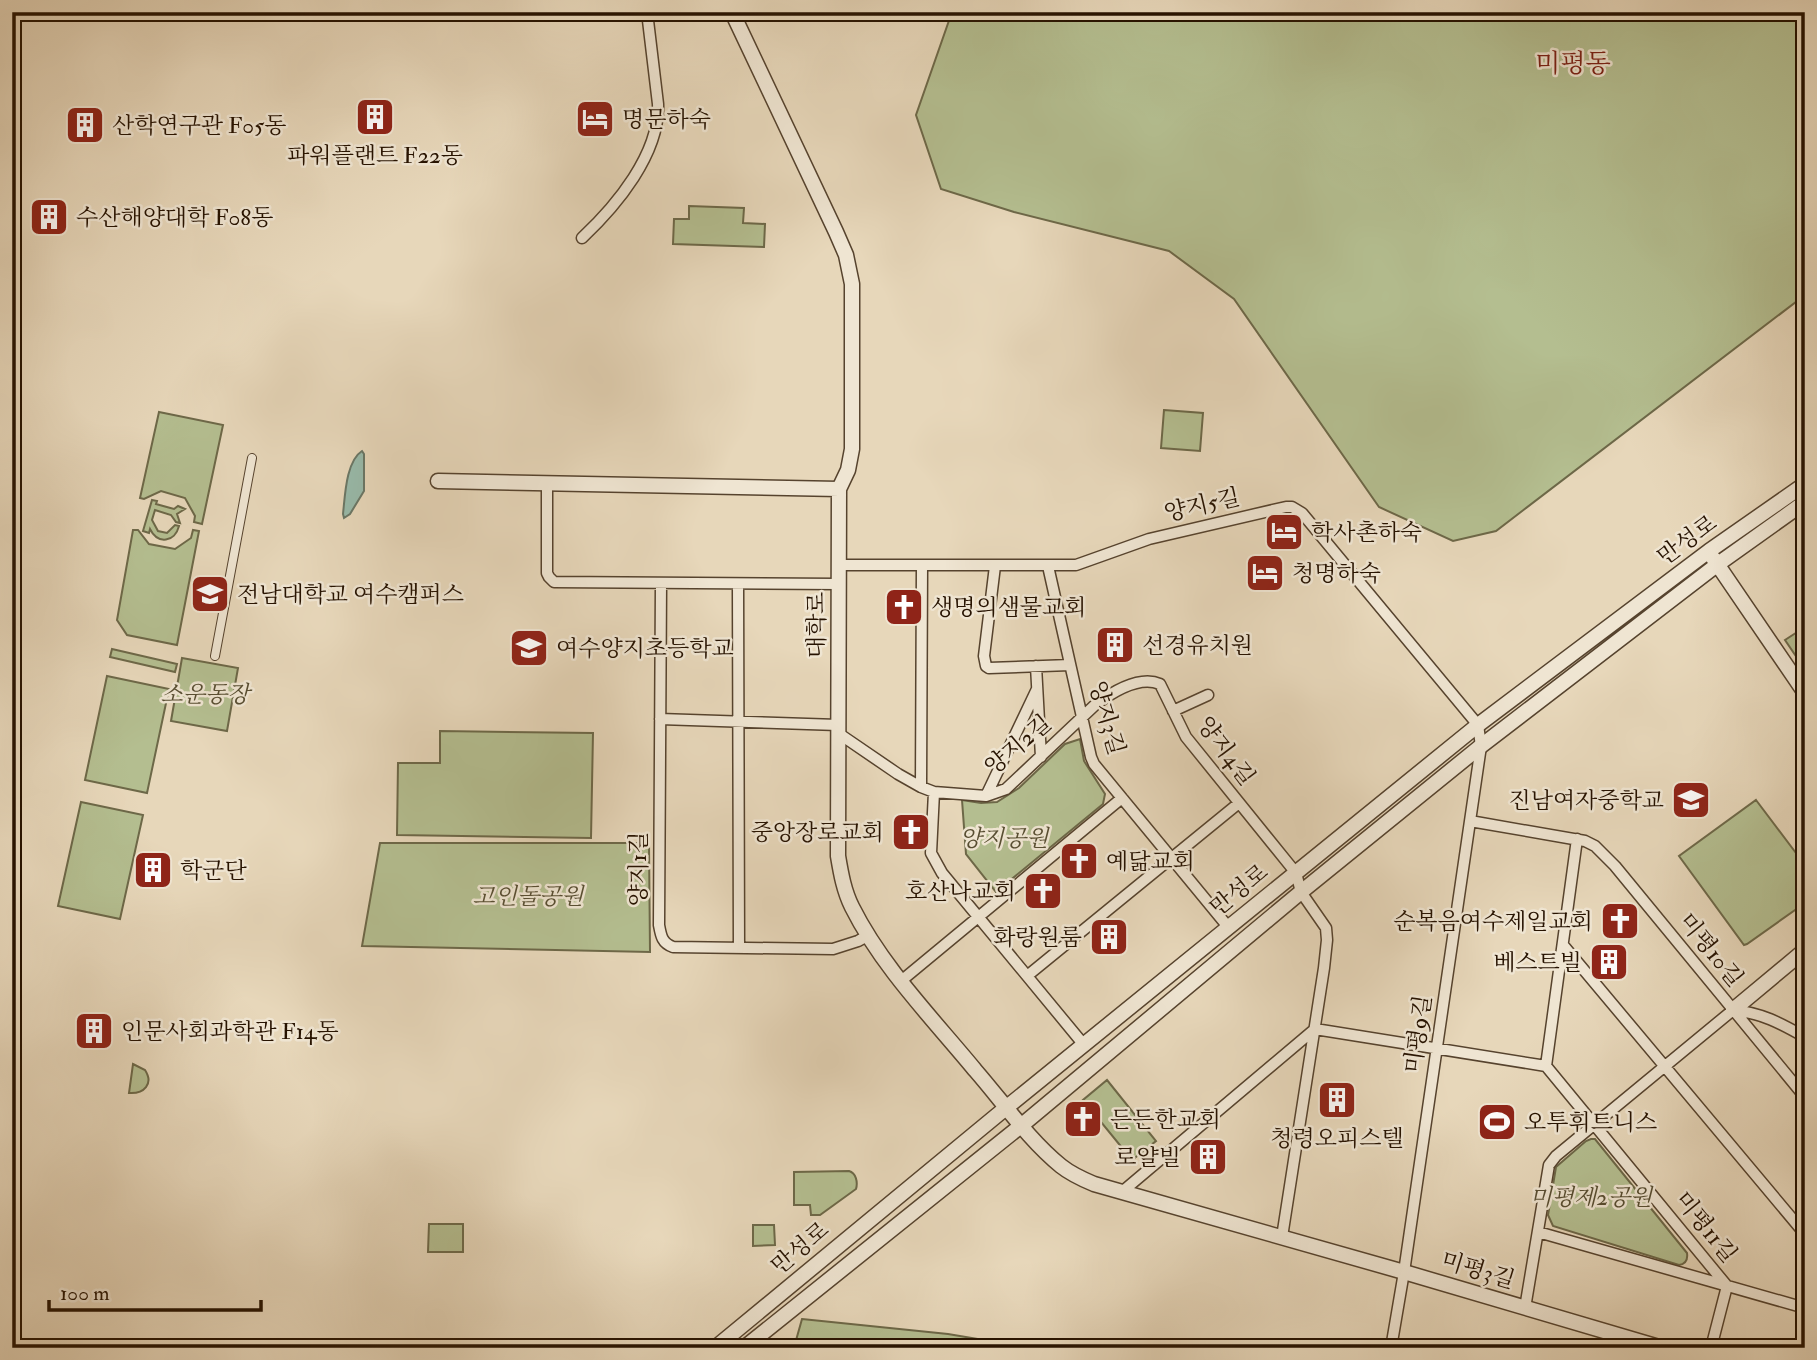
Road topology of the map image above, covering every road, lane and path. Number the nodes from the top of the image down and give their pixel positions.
1 (647, 12) edge
2 (732, 12) edge
3 (582, 238) dead end
4 (252, 458) dead end
5 (438, 481) dead end
6 (547, 483) junction
7 (1805, 484) edge
8 (839, 489) junction
9 (1805, 502) edge
10 (1709, 551) junction
11 (1718, 564) junction
12 (839, 565) junction
13 (922, 565) junction
14 (995, 566) junction
15 (1048, 566) junction
16 (661, 583) junction
17 (738, 584) junction
18 (839, 584) junction
19 (215, 656) dead end
20 (1070, 665) junction
21 (1036, 666) junction
22 (1037, 689) junction
23 (1805, 693) edge
24 (1208, 695) dead end
25 (1173, 711) junction
26 (1082, 718) junction
27 (660, 719) junction
28 (739, 722) junction
29 (1478, 725) junction
30 (838, 729) junction
31 (1481, 746) junction
32 (1041, 757) junction
33 (921, 787) junction
34 (934, 792) junction
35 (986, 796) junction
36 (1122, 798) junction
37 (1239, 803) junction
38 (1470, 821) junction
39 (1577, 839) junction
40 (1171, 858) junction
41 (1296, 873) junction
42 (1301, 892) junction
43 (979, 918) junction
44 (1229, 928) junction
45 (869, 935) junction
46 (1563, 945) junction
47 (739, 948) junction
48 (1805, 950) edge
49 (1027, 976) junction
50 (901, 981) junction
51 (1734, 1010) junction
52 (1315, 1029) junction
53 (1805, 1037) edge
54 (1084, 1045) junction
55 (1437, 1048) junction
56 (1546, 1066) junction
57 (1665, 1067) junction
58 (1805, 1097) edge
59 (1007, 1107) junction
60 (1594, 1124) junction
61 (1022, 1125) junction
62 (1123, 1192) junction
63 (1538, 1232) junction
64 (1805, 1234) edge
65 (1282, 1237) junction
66 (1404, 1272) junction
67 (1727, 1286) junction
68 (1525, 1308) junction
69 (1805, 1308) edge
70 (715, 1348) edge
71 (744, 1348) edge
72 (1391, 1348) edge
73 (1662, 1348) edge
74 (1711, 1348) edge

1 - 3 street
2 - 8 street, 대학로
4 - 19 street
5 - 6 street
6 - 8 street
6 - 16 street
7 - 10 street, 만성로
8 - 12 street, 대학로
9 - 11 street, 만성로
10 - 11 street
10 - 29 street, 만성로
11 - 23 street
11 - 31 street, 만성로
12 - 13 street, 양지5길
12 - 18 street, 대학로
13 - 14 street, 양지5길
13 - 33 street
14 - 15 street, 양지5길
14 - 21 street
15 - 20 street, 양지3길
15 - 29 street, 양지5길
16 - 17 street
16 - 27 street, 양지1길
17 - 18 street
17 - 28 street
18 - 30 street, 대학로
20 - 21 street
20 - 26 street, 양지3길
21 - 22 street
22 - 32 street
22 - 35 street
24 - 25 street
25 - 26 street, 양지4길
25 - 37 street, 양지4길
26 - 32 street, 양지2길
26 - 36 street, 양지3길
27 - 28 street
27 - 47 street, 양지1길
28 - 30 street
28 - 47 street
29 - 31 street, 미평9길
29 - 41 street, 만성로
30 - 33 street, 양지2길
30 - 45 street, 대학로
31 - 38 street, 미평9길
31 - 42 street, 만성로
32 - 35 street, 양지2길
33 - 34 street, 양지2길
34 - 35 street, 양지2길
34 - 43 street
36 - 40 street, 양지3길
36 - 43 street
37 - 40 street
37 - 41 street, 양지4길
38 - 39 street, 미평10길
38 - 55 street, 미평9길
39 - 46 street
39 - 51 street, 미평10길
40 - 44 street, 양지3길
40 - 49 street
41 - 42 street
41 - 44 street, 만성로
42 - 52 street
42 - 61 street, 만성로
43 - 49 street
43 - 50 street
44 - 54 street, 만성로
45 - 47 street, 양지1길
45 - 50 street, 대학로
46 - 56 street
46 - 57 street
48 - 51 street
49 - 54 street
50 - 59 street, 대학로
51 - 53 street
51 - 57 street
51 - 58 street, 미평10길
52 - 55 street
52 - 62 street
52 - 65 street
54 - 59 street, 만성로
55 - 56 street
55 - 66 street, 미평9길
56 - 60 street, 미평11길
57 - 60 street
57 - 64 street
59 - 61 street, 미평3길
59 - 70 street, 만성로
60 - 63 street
60 - 67 street, 미평11길
61 - 62 street, 미평3길
61 - 71 street, 만성로
62 - 65 street, 미평3길
63 - 67 street, 미평11길
63 - 68 street
65 - 66 street, 미평3길
66 - 68 street, 미평3길
66 - 72 street, 미평9길
67 - 69 street, 미평11길
67 - 74 street, 미평11길
68 - 73 street, 미평3길

